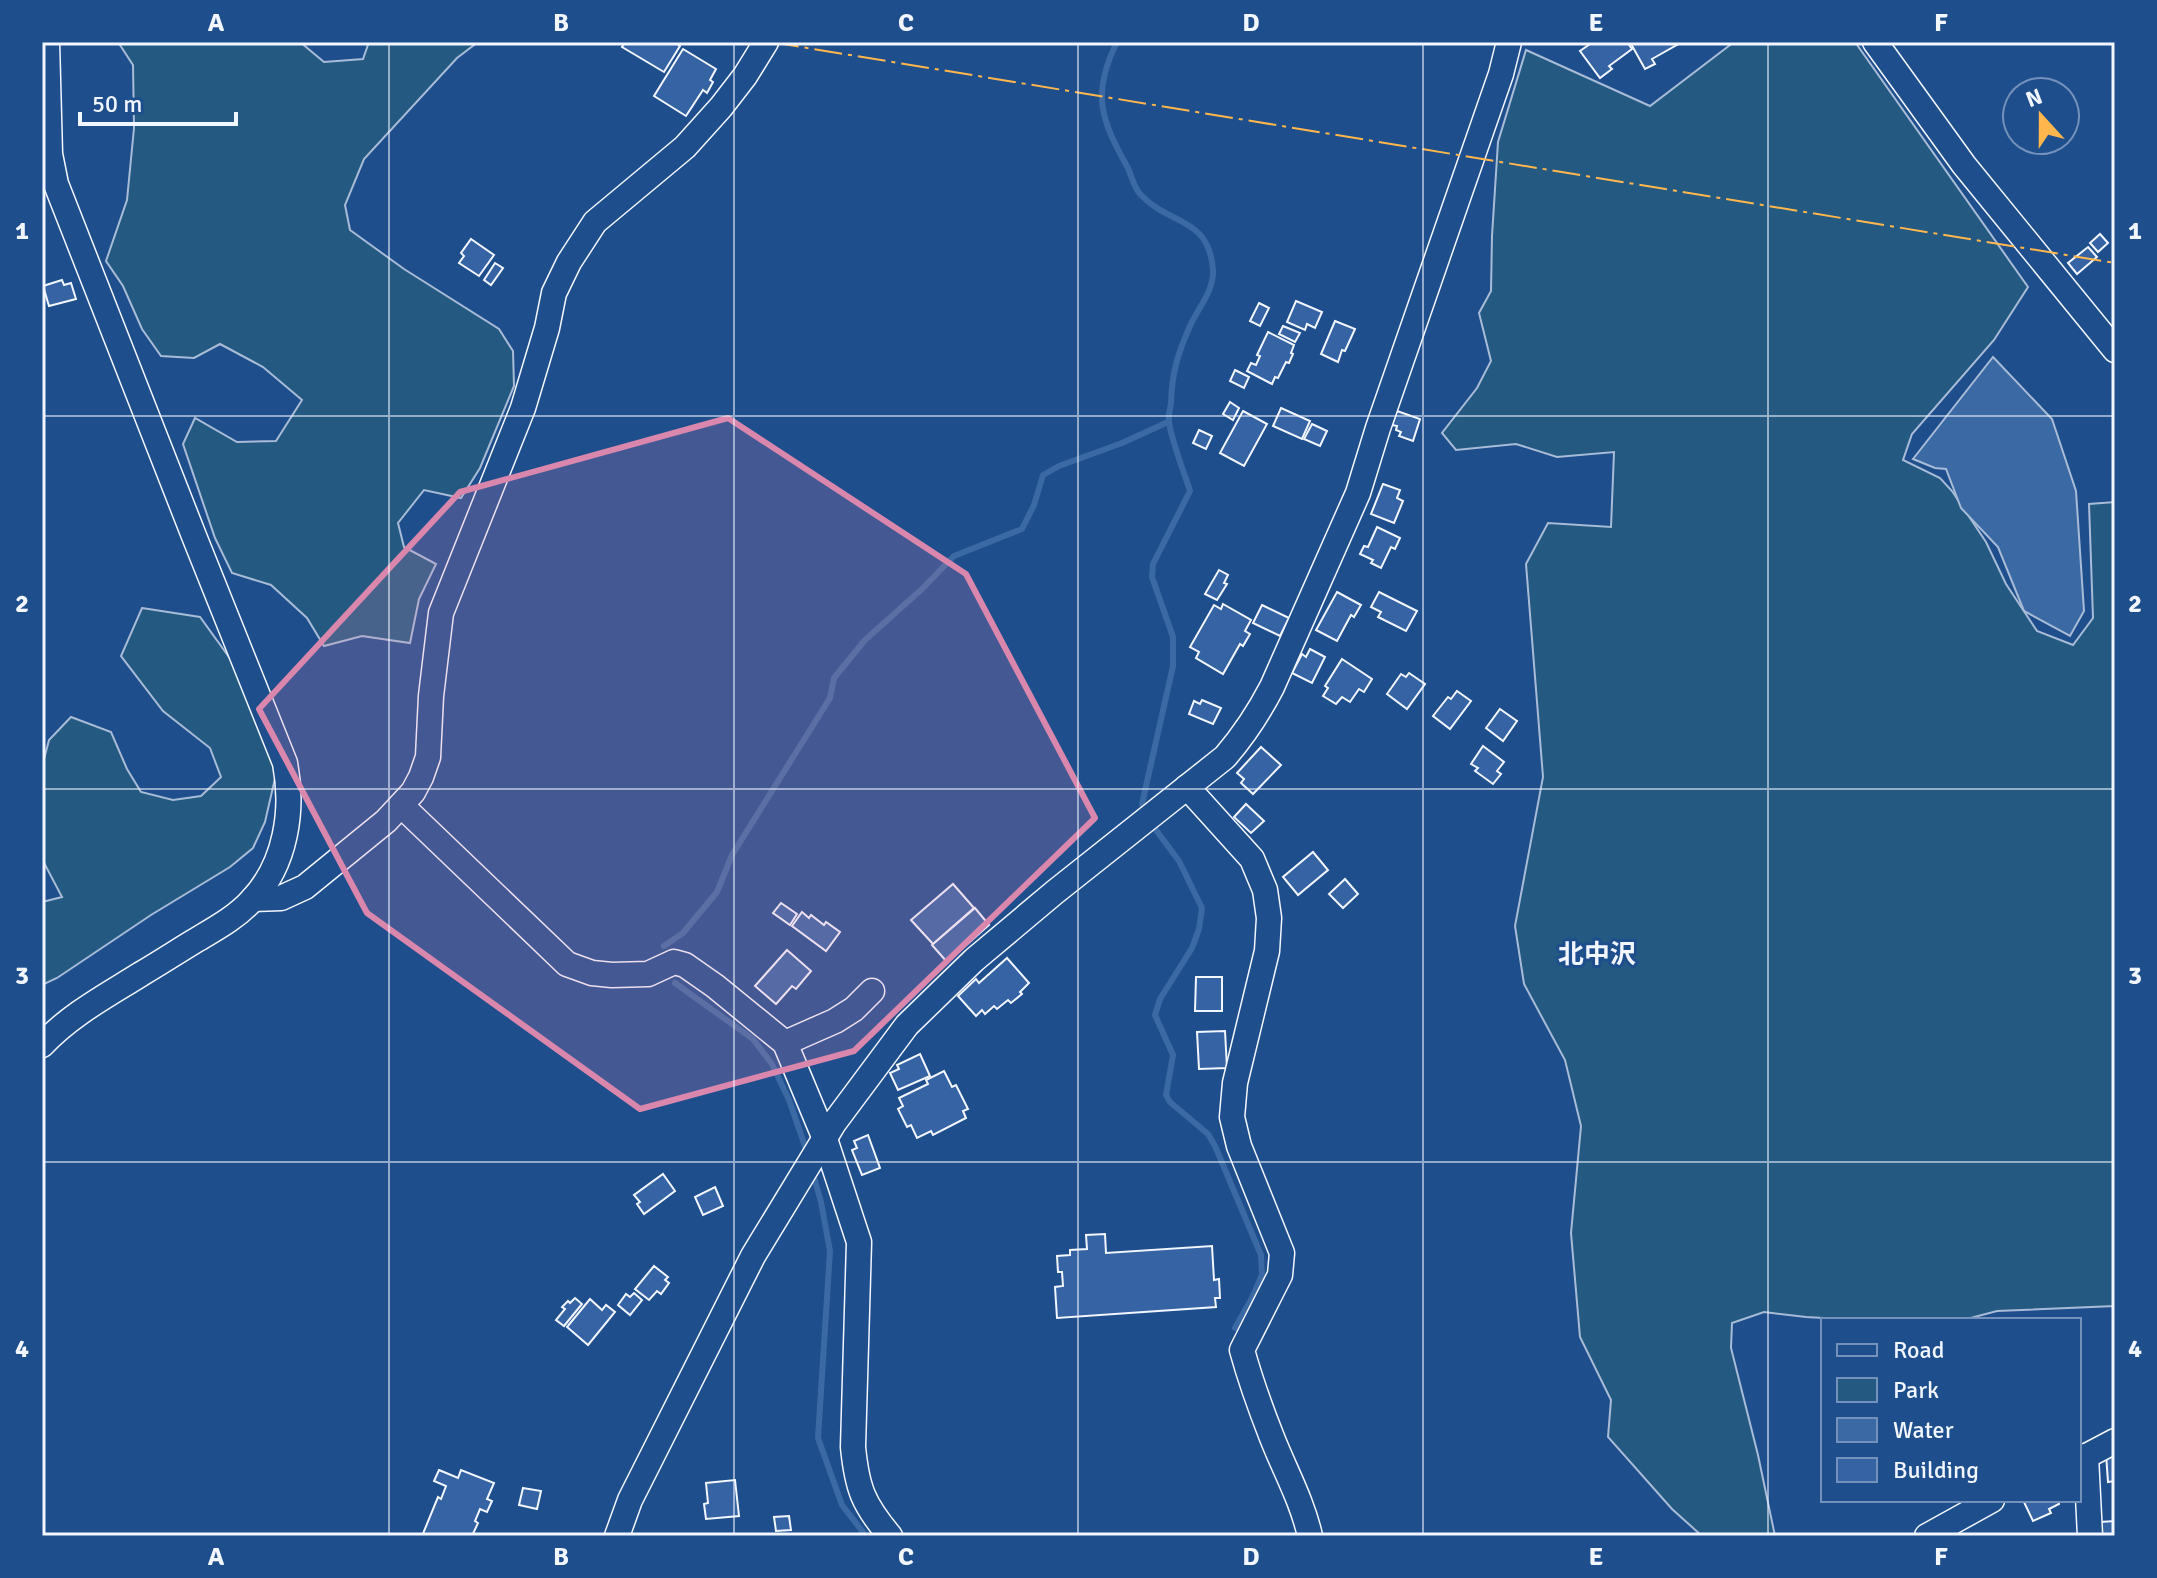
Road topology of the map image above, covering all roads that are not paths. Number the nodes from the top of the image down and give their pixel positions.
1 (47, 42) edge
2 (766, 42) edge
3 (1509, 42) edge
4 (1875, 42) edge
5 (2115, 350) edge
6 (1187, 787) junction
7 (402, 806) junction
8 (253, 899) junction
9 (872, 991) dead end
10 (785, 1043) junction
11 (42, 1045) edge
12 (825, 1139) junction
13 (2115, 1441) edge
14 (2083, 1458) edge
15 (1988, 1502) edge
16 (617, 1536) edge
17 (890, 1536) edge
18 (1310, 1536) edge
19 (1927, 1536) edge
20 (2090, 1536) edge

1 - 8 street
2 - 7 street
3 - 6 street
4 - 5 street
6 - 12 street
6 - 18 street
7 - 8 street
7 - 10 street
8 - 11 street
9 - 10 street
10 - 12 street
12 - 16 street
12 - 17 street
13 - 14 street
14 - 20 street
15 - 19 street

